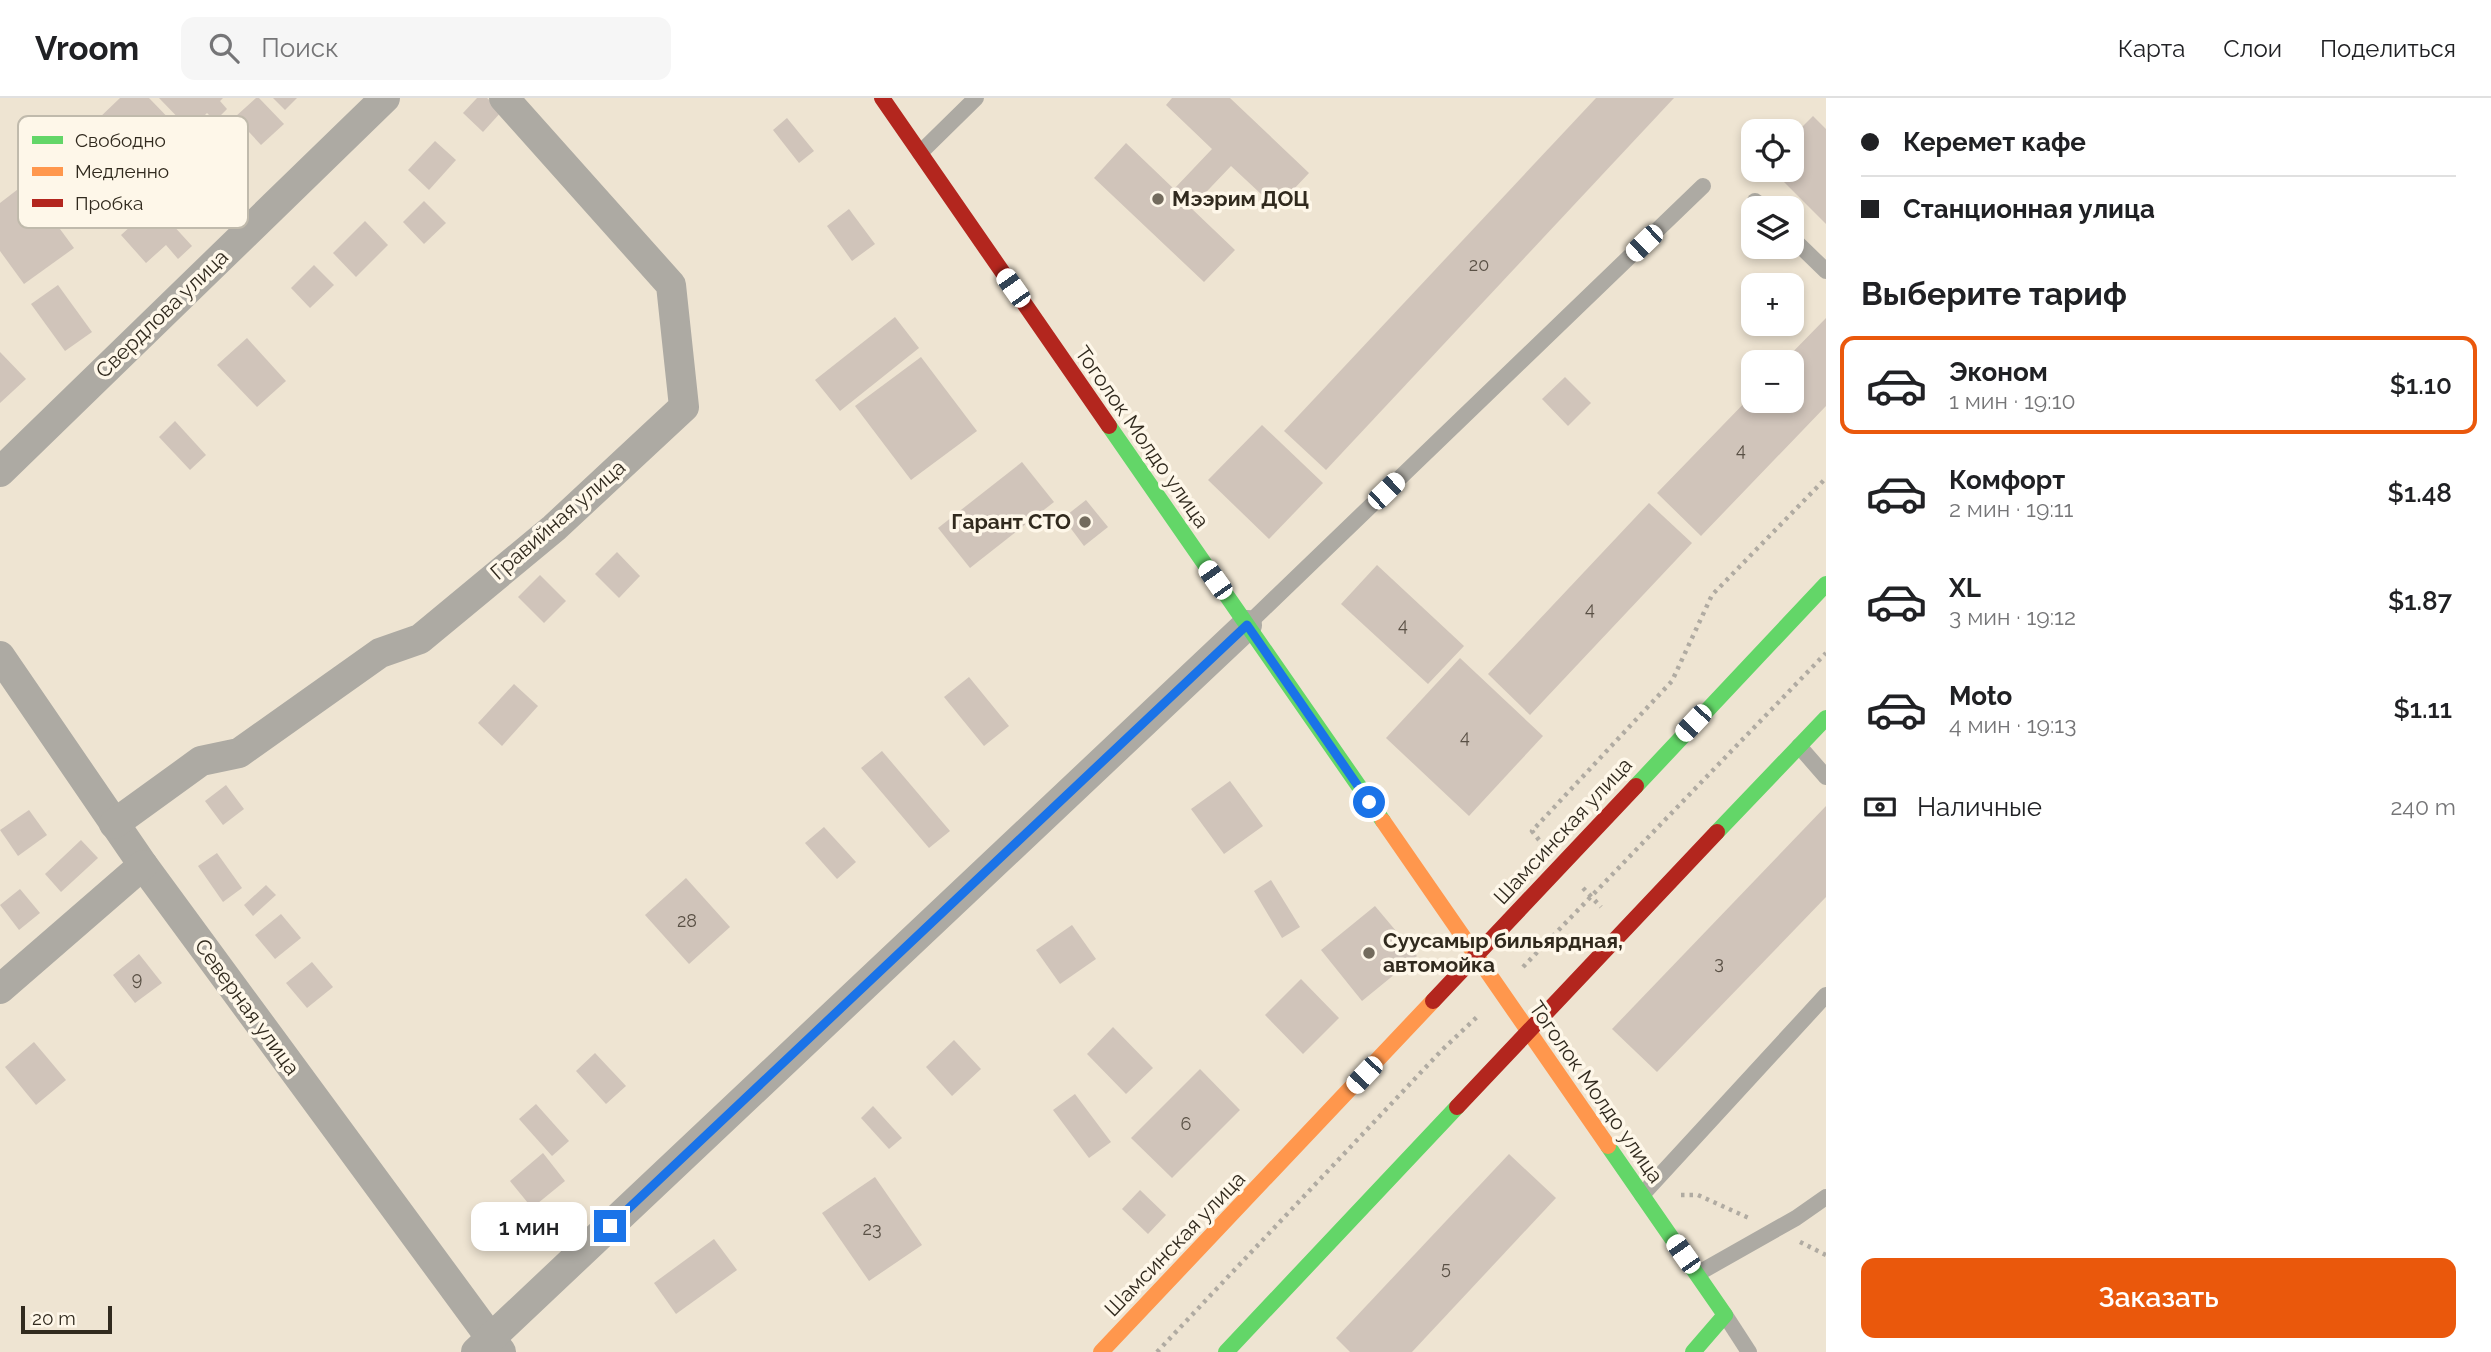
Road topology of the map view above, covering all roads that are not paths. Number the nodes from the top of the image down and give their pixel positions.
1 (385, 98) edge
2 (504, 98) edge
3 (882, 98) edge
4 (976, 98) edge
5 (920, 153) junction
6 (1703, 186) dead end
7 (1804, 249) edge
8 (1826, 271) edge
9 (0, 472) edge
10 (1826, 583) edge
11 (1247, 625) junction
12 (0, 656) edge
13 (1826, 718) edge
14 (1799, 746) junction
15 (1826, 777) edge
16 (114, 824) junction
17 (143, 865) junction
18 (1476, 957) junction
19 (0, 989) edge
20 (1826, 995) edge
21 (1529, 1032) junction
22 (1642, 1195) junction
23 (1826, 1197) edge
24 (1697, 1274) junction
25 (1725, 1315) junction
26 (489, 1348) edge
27 (1101, 1352) edge
28 (1226, 1352) edge
29 (1693, 1352) edge
30 (1749, 1352) edge

1 - 9 street, Свердлова улица
2 - 16 street, Гравийная улица
3 - 5 main road, Тоголок Молдо улица
4 - 5 lane
5 - 11 main road, Тоголок Молдо улица
6 - 11 lane
7 - 8 lane
10 - 18 main road, Шамсинская улица
11 - 18 main road, Тоголок Молдо улица
11 - 26 street
12 - 16 street, Северная улица
13 - 14 main road
14 - 15 lane
14 - 21 main road
16 - 17 street, Северная улица
17 - 19 street
17 - 26 street, Северная улица
18 - 21 main road, Тоголок Молдо улица
18 - 27 main road, Шамсинская улица
20 - 22 lane
21 - 22 main road, Тоголок Молдо улица
21 - 28 main road
22 - 24 main road, Тоголок Молдо улица
23 - 24 lane
24 - 25 main road, Тоголок Молдо улица
25 - 29 main road
25 - 30 lane, Тоголок Молдо улица

